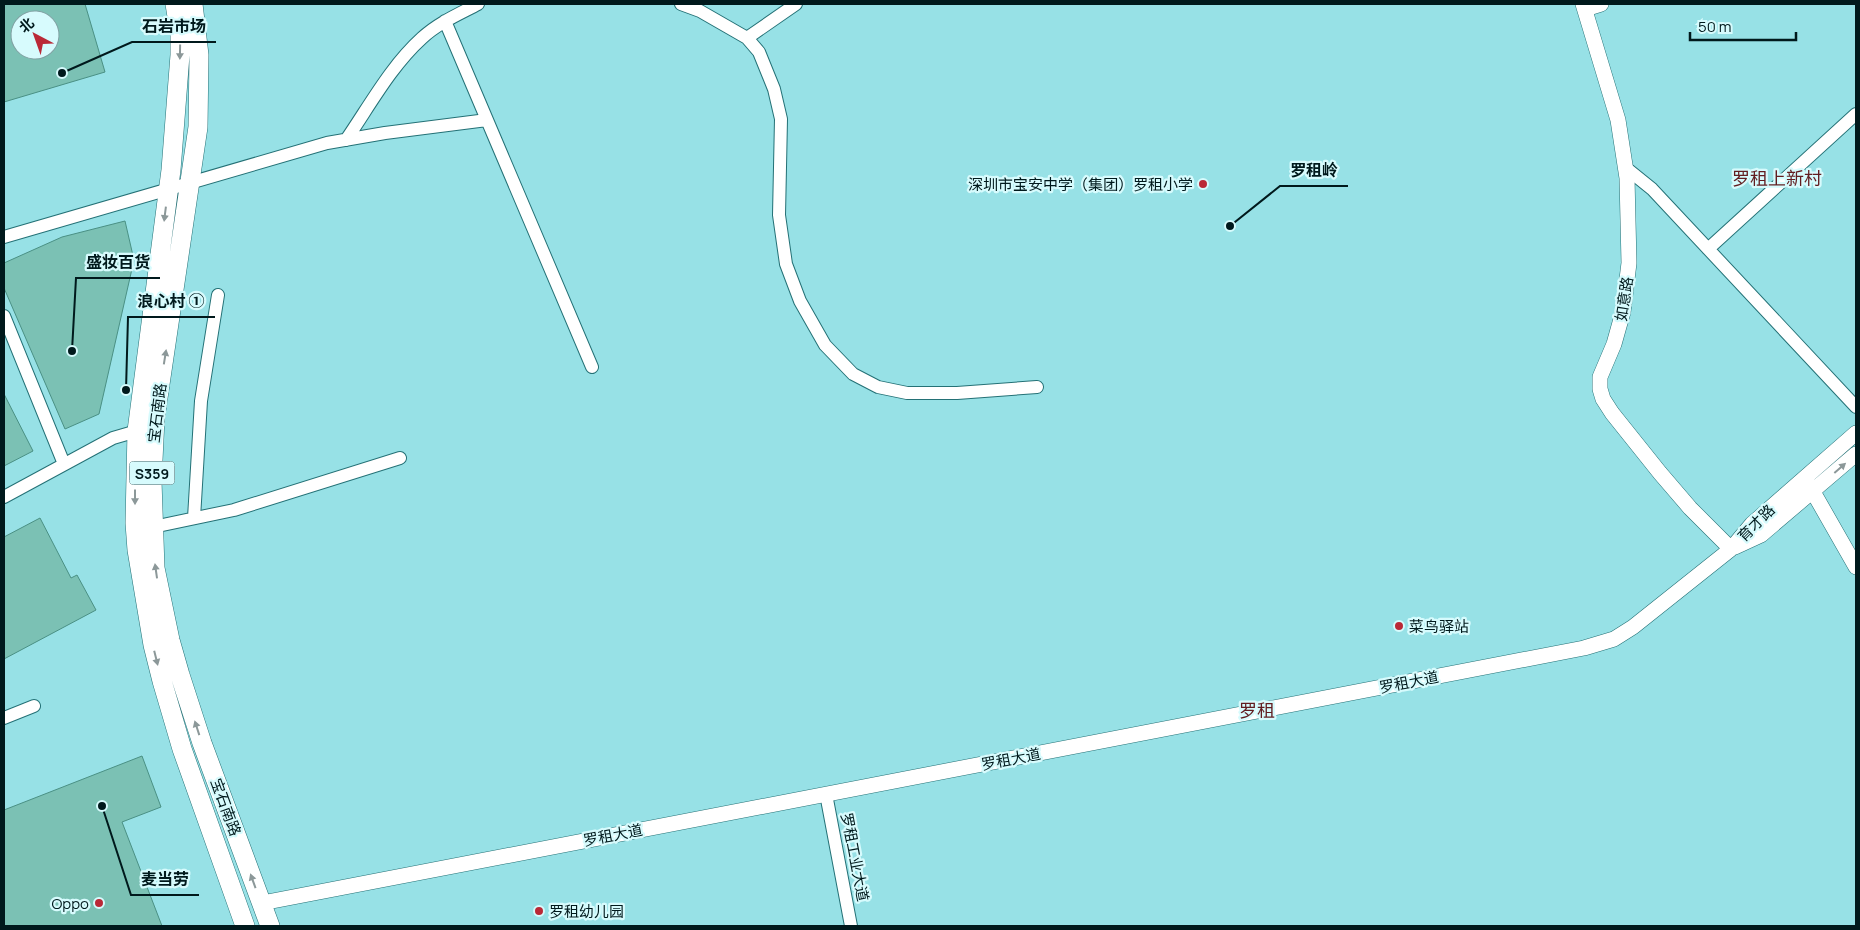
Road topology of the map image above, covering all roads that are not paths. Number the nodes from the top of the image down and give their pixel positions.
1 (175, 4) edge
2 (194, 4) edge
3 (478, 4) edge
4 (682, 4) edge
5 (796, 4) edge
6 (1601, 4) edge
7 (1584, 7) edge
8 (445, 21) junction
9 (747, 38) junction
10 (1856, 114) edge
11 (487, 120) junction
12 (346, 140) junction
13 (1626, 168) junction
14 (190, 184) junction
15 (168, 191) junction
16 (4, 237) edge
17 (1708, 249) junction
18 (218, 295) dead end
19 (4, 316) edge
20 (592, 367) dead end
21 (1037, 387) dead end
22 (1856, 407) edge
23 (137, 431) junction
24 (1856, 433) edge
25 (1856, 454) edge
26 (400, 458) dead end
27 (64, 464) junction
28 (1805, 478) junction
29 (1813, 491) junction
30 (4, 497) edge
31 (194, 518) junction
32 (153, 527) junction
33 (1731, 549) junction
34 (1856, 567) edge
35 (34, 706) dead end
36 (4, 718) edge
37 (826, 794) junction
38 (262, 903) junction
39 (245, 926) edge
40 (270, 926) edge
41 (852, 926) edge

1 -> 15 main road, 宝石南路 / S359
2 - 14 main road, 宝石南路 / S359
3 - 8 street
4 - 9 street
5 - 9 street
6 - 7 street
7 - 13 street, 如意路
8 - 11 street
8 - 12 street
9 - 21 street
10 - 17 street
11 - 12 street
11 - 20 street
12 - 14 street
13 - 17 street
13 - 33 street, 如意路
14 - 15 street
32 -> 14 main road, 宝石南路 / S359
15 - 16 street
15 -> 23 main road, 宝石南路 / S359
17 - 22 street
18 - 31 street
19 - 27 street
23 - 27 street
23 -> 39 main road, 宝石南路 / S359
24 - 28 street, 育才路
29 -> 25 street, 育才路
26 - 31 street
27 - 30 street
28 - 29 street
28 - 33 street, 育才路
29 - 33 street, 育才路
29 - 34 street
31 - 32 street
38 -> 32 main road, 宝石南路 / S359
33 - 37 street, 罗租大道
35 - 36 street
37 - 38 street, 罗租大道
37 - 41 street, 罗租工业大道
38 - 40 main road, 宝石南路 / S359

